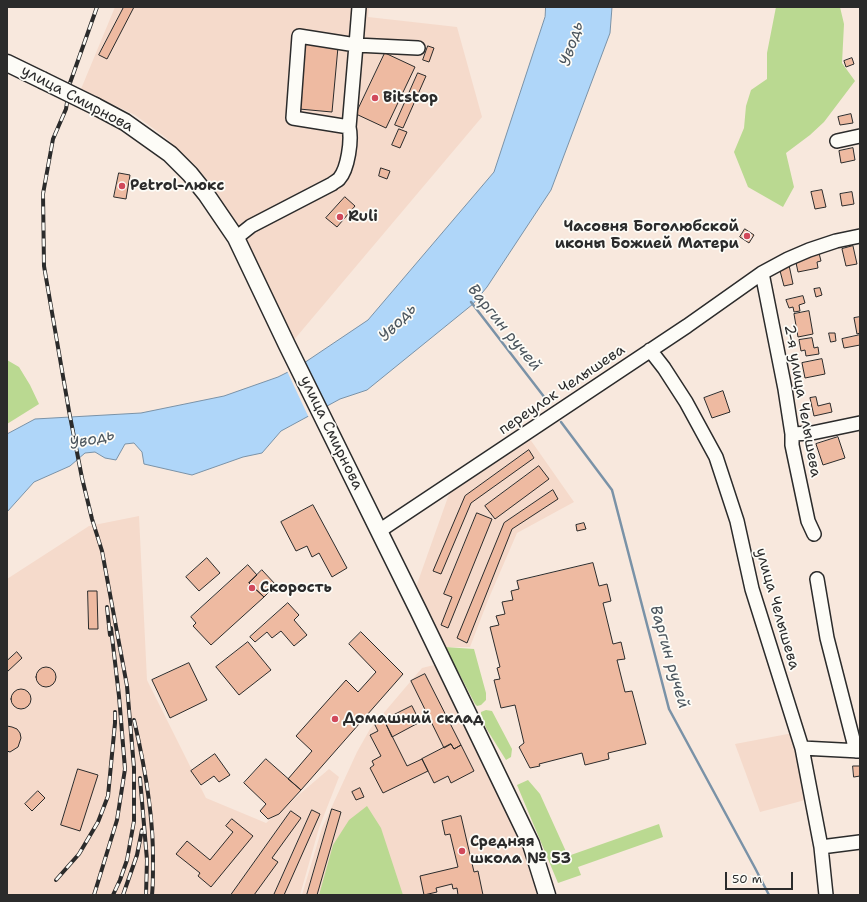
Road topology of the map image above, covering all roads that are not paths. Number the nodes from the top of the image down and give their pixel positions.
1 (359, 7) edge
2 (356, 45) junction
3 (418, 48) dead end
4 (7, 63) edge
5 (349, 127) junction
6 (860, 136) edge
7 (837, 141) dead end
8 (860, 236) edge
9 (236, 238) junction
10 (762, 273) junction
11 (650, 350) junction
12 (860, 423) edge
13 (792, 434) junction
14 (379, 531) junction
15 (814, 534) dead end
16 (817, 579) dead end
17 (802, 748) junction
18 (858, 751) edge
19 (860, 842) edge
20 (821, 847) junction
21 (547, 895) edge
22 (826, 895) edge

1 - 2 street
2 - 3 street
2 - 5 street
2 - 5 street
4 - 9 main road, улица Смирнова, bridge
5 - 9 street
6 - 7 street
8 - 10 street, переулок Челышева
9 - 14 main road, улица Смирнова
10 - 11 street, переулок Челышева
10 - 13 street, 2-я улица Челышева
11 - 14 street, переулок Челышева
11 - 17 street, улица Челышева
12 - 13 street
13 - 15 street, 2-я улица Челышева
14 - 21 main road, улица Смирнова
16 - 18 street
17 - 18 street
17 - 20 street, улица Челышева
19 - 20 street
20 - 22 street, улица Челышева

